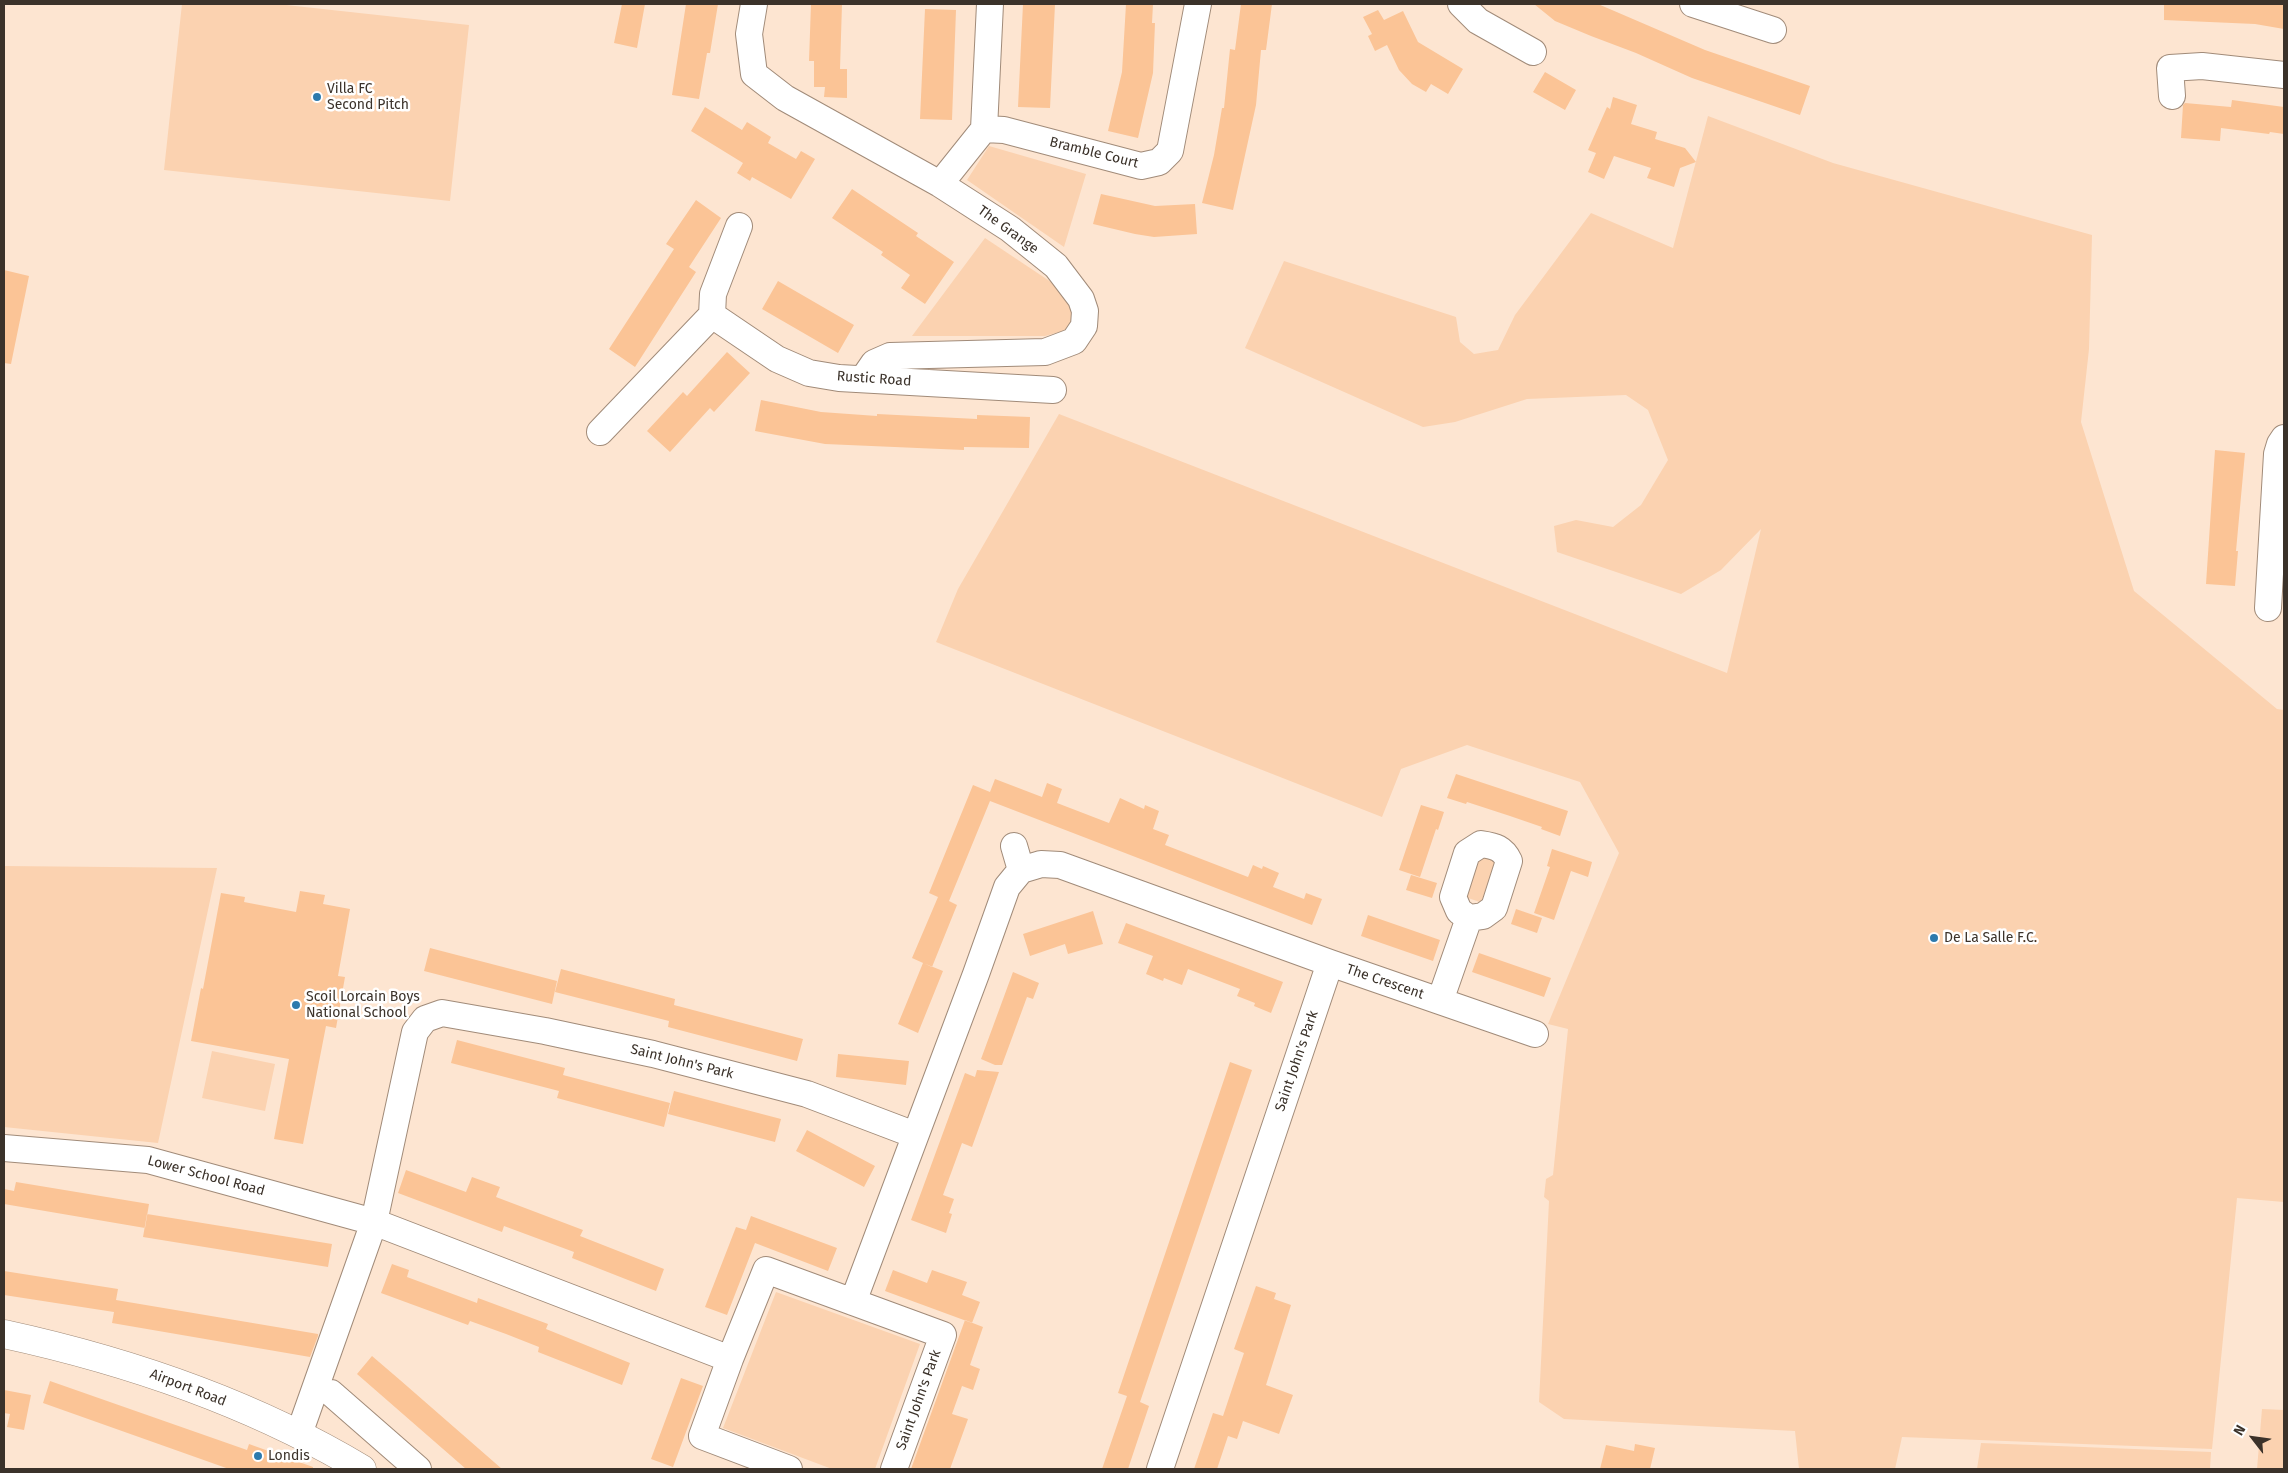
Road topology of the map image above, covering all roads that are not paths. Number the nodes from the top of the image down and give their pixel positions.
1 (754, 4) edge
2 (990, 4) edge
3 (1198, 4) edge
4 (1461, 4) edge
5 (1693, 4) edge
6 (1772, 30) dead end
7 (1533, 52) dead end
8 (2284, 75) edge
9 (2172, 96) dead end
10 (984, 129) junction
11 (940, 184) junction
12 (739, 226) dead end
13 (712, 315) junction
14 (863, 379) junction
15 (1052, 390) dead end
16 (600, 432) dead end
17 (2284, 438) edge
18 (2278, 544) edge
19 (2268, 608) dead end
20 (1014, 846) dead end
21 (1021, 870) junction
22 (1469, 918) dead end
23 (1330, 963) junction
24 (1440, 1001) junction
25 (1535, 1034) dead end
26 (915, 1135) junction
27 (4, 1148) edge
28 (374, 1222) junction
29 (854, 1302) junction
30 (4, 1334) edge
31 (730, 1359) junction
32 (331, 1393) dead end
33 (299, 1434) junction
34 (362, 1469) edge
35 (418, 1469) edge
36 (789, 1469) edge
37 (894, 1469) edge
38 (1160, 1469) edge

1 - 11 street, The Grange
2 - 10 street
3 - 10 street, Bramble Court
4 - 7 street
5 - 6 street
8 - 9 street
10 - 11 street
11 - 14 street, The Grange
12 - 13 street
13 - 14 street, Rustic Road
13 - 16 street
14 - 15 street, Rustic Road
17 - 18 street
18 - 19 street
20 - 21 street
21 - 23 street
21 - 26 street
22 - 24 street, The Crescent
23 - 24 street, The Crescent
23 - 38 street, Saint John's Park
24 - 25 street, The Crescent
26 - 28 street, Saint John's Park
26 - 29 street
27 - 28 street, Lower School Road
28 - 31 street
28 - 33 street
29 - 31 street, Saint John's Park
29 - 37 street, Saint John's Park
30 - 33 main road, Airport Road
31 - 36 street, Saint John's Park
32 - 35 street
33 - 34 main road, Airport Road

